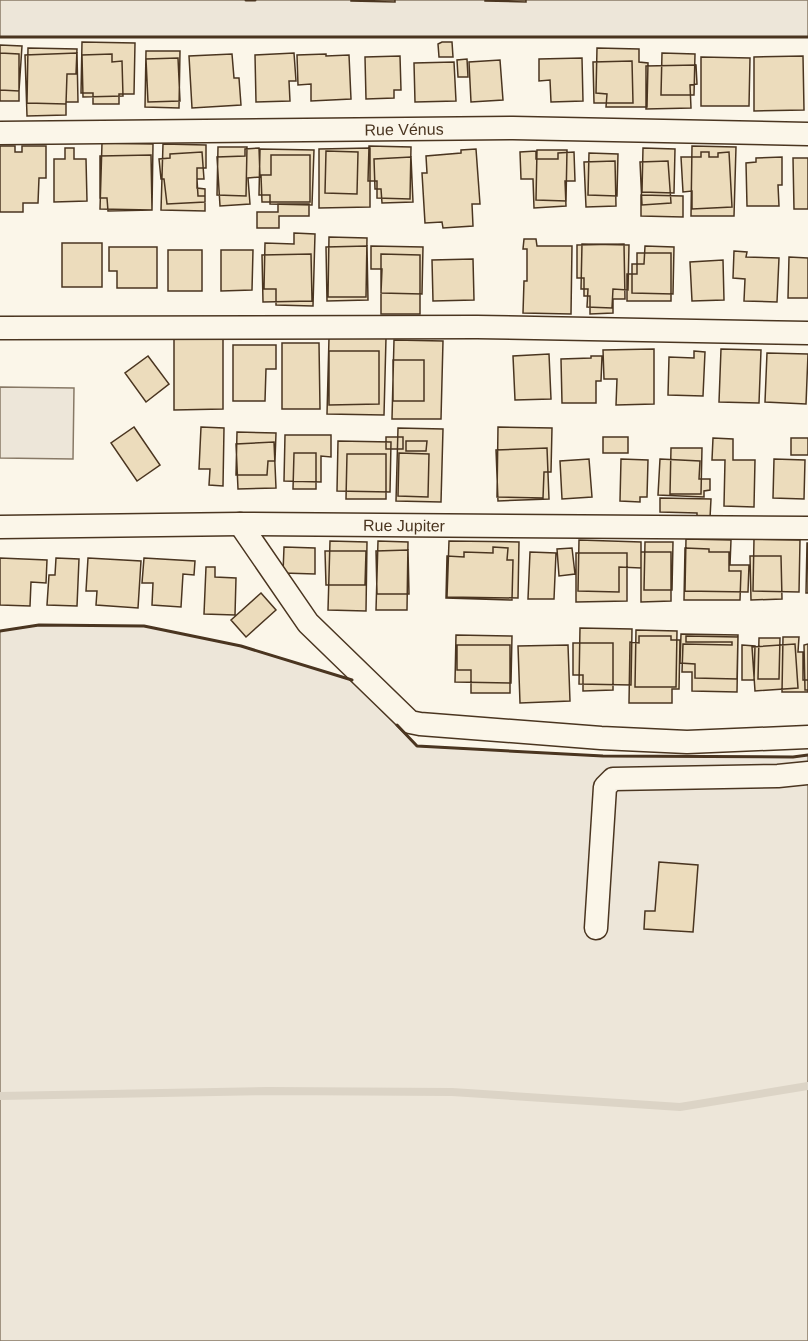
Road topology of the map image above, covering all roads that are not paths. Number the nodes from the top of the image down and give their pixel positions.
1 (0, 133) edge
2 (808, 134) edge
3 (0, 328) edge
4 (808, 333) edge
5 (240, 524) junction
6 (0, 527) edge
7 (808, 528) edge
8 (808, 737) edge
9 (808, 773) edge
10 (596, 928) dead end

1 - 2 street, Rue Vénus
3 - 4 street
5 - 6 street, Rue Jupiter
5 - 7 street, Rue Jupiter
5 - 8 street
9 - 10 street

